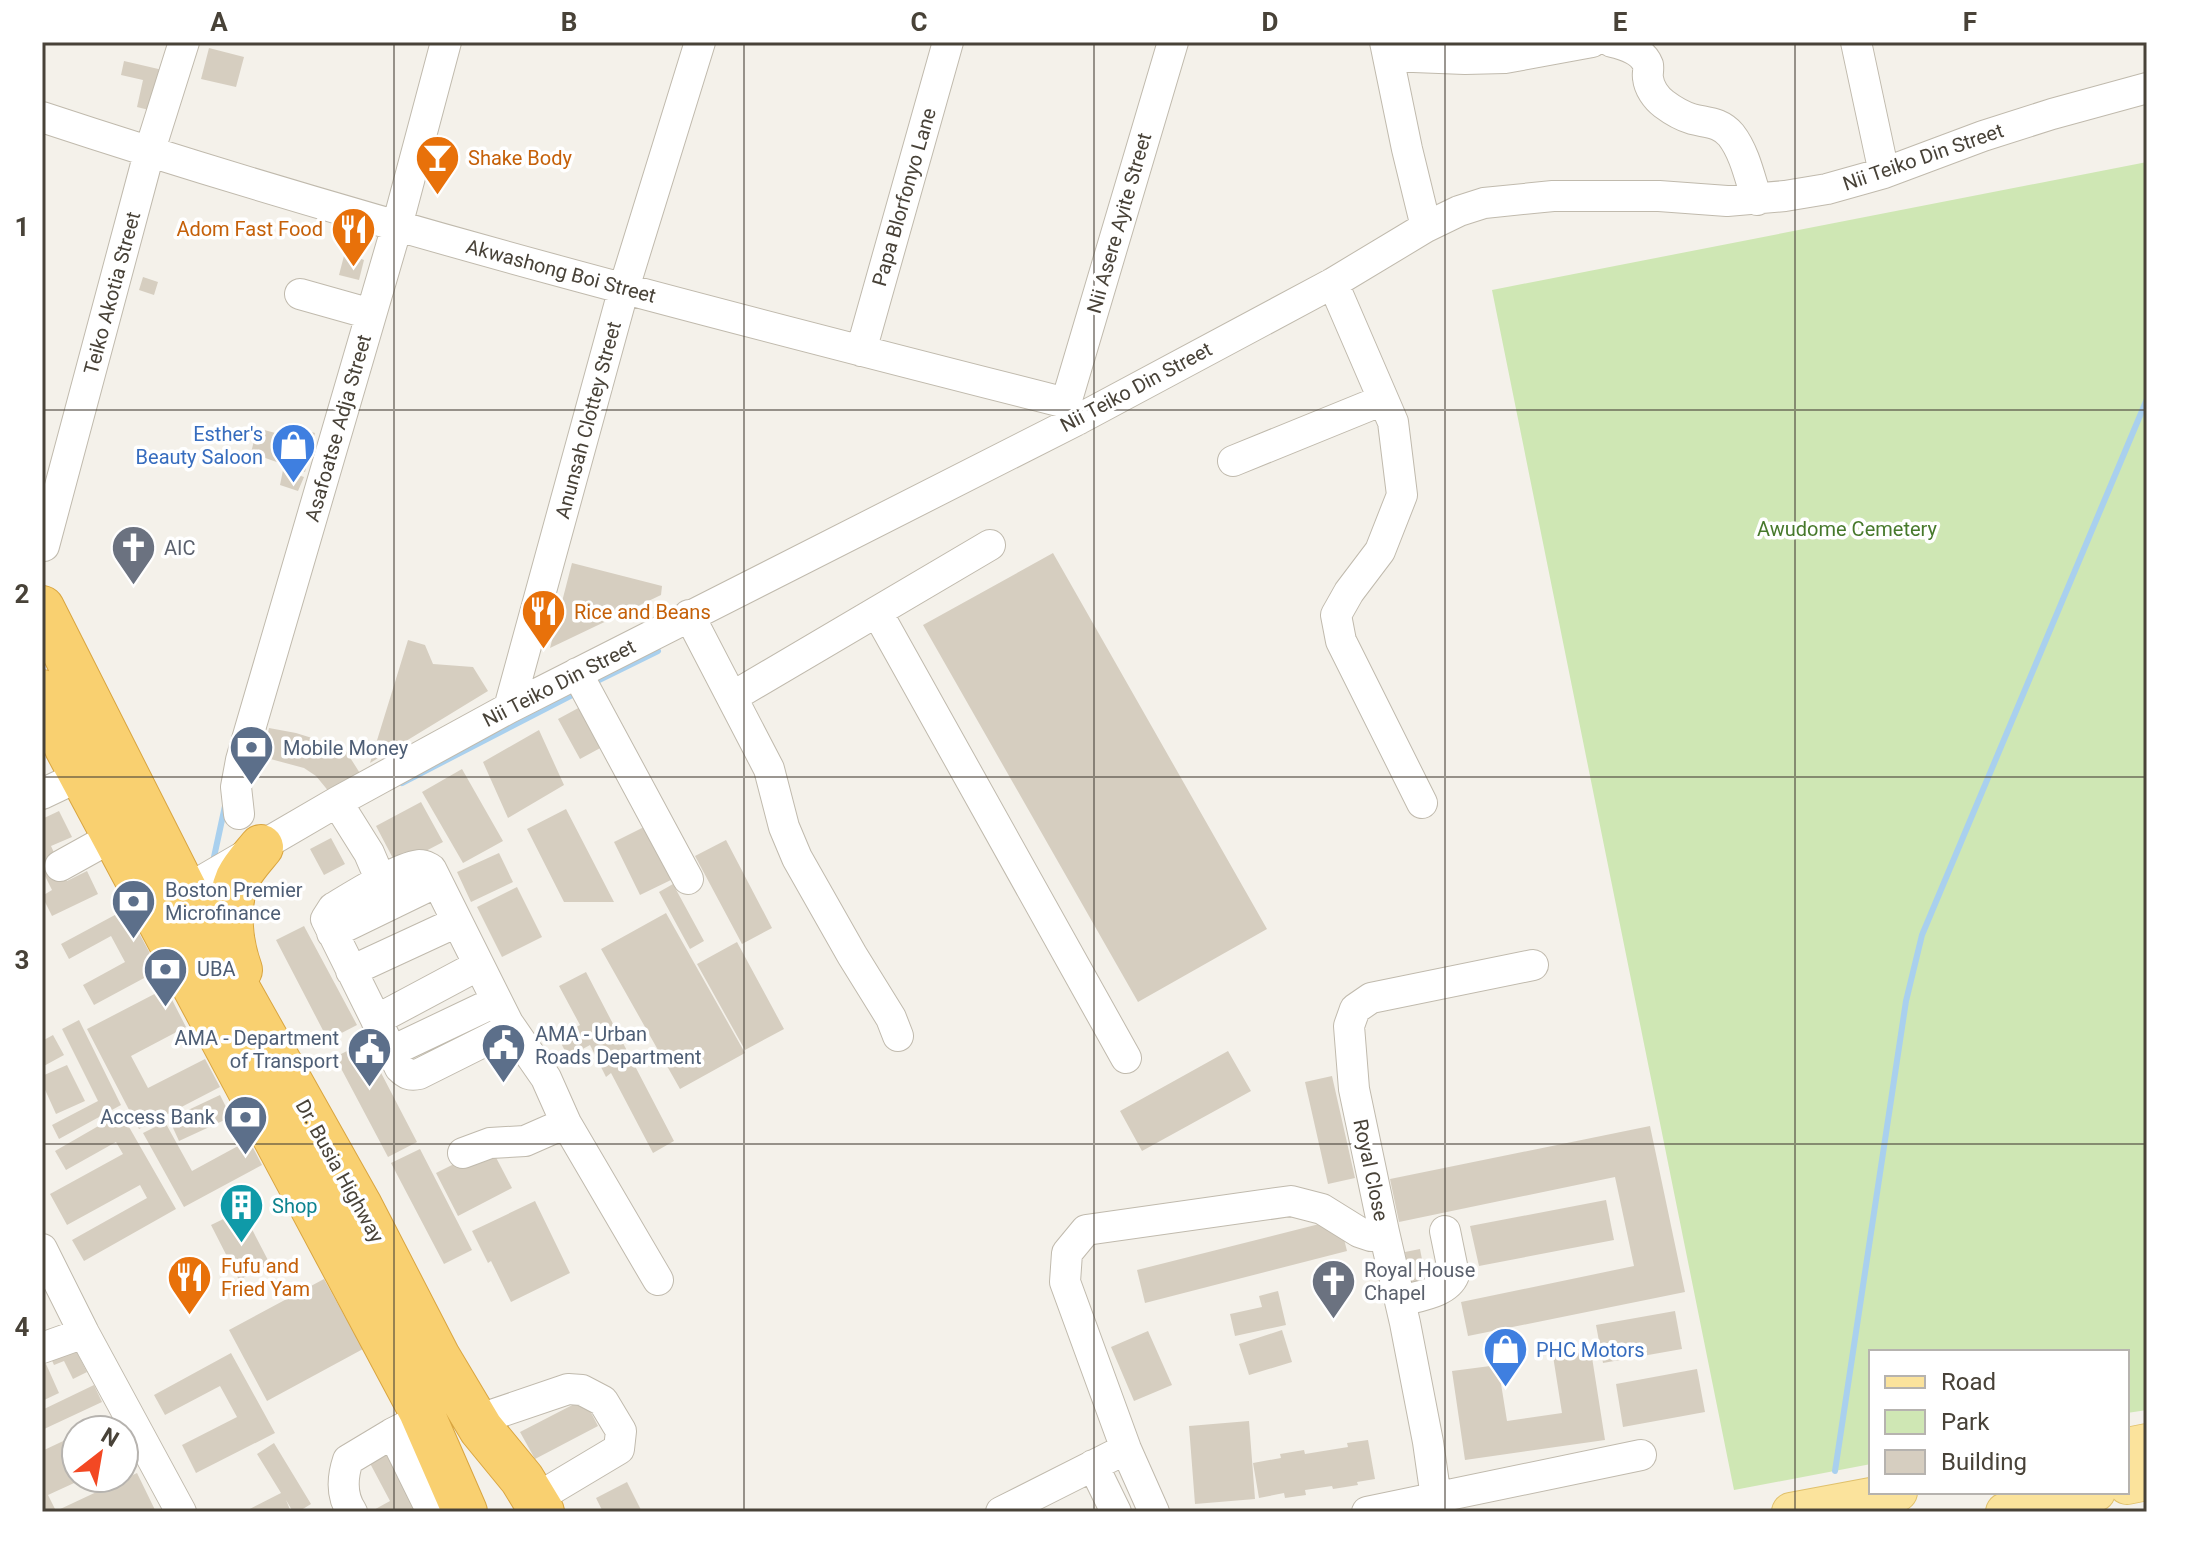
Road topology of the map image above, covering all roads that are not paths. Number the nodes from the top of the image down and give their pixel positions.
1 (184, 42) edge
2 (446, 42) edge
3 (700, 42) edge
4 (948, 42) edge
5 (1173, 42) edge
6 (1592, 42) edge
7 (1612, 42) edge
8 (1856, 42) edge
9 (1387, 49) edge
10 (2147, 88) edge
11 (42, 117) edge
12 (149, 153) junction
13 (1884, 173) junction
14 (1757, 200) junction
15 (397, 226) junction
16 (1426, 227) junction
17 (1333, 283) junction
18 (624, 288) junction
19 (300, 294) dead end
20 (371, 314) junction
21 (861, 351) junction
22 (1383, 400) junction
23 (1072, 411) junction
24 (1233, 461) dead end
25 (990, 545) dead end
26 (44, 546) dead end
27 (42, 608) edge
28 (877, 612) junction
29 (689, 615) junction
30 (577, 673) junction
31 (42, 691) edge
32 (732, 697) junction
33 (509, 708) junction
34 (82, 775) junction
35 (42, 794) edge
36 (337, 802) junction
37 (1422, 803) dead end
38 (250, 830) junction
39 (114, 836) junction
40 (49, 871) edge
41 (688, 879) dead end
42 (381, 881) junction
43 (437, 882) junction
44 (186, 890) junction
45 (457, 922) junction
46 (165, 930) junction
47 (332, 933) junction
48 (479, 965) junction
49 (1533, 965) dead end
50 (351, 971) junction
51 (502, 1012) junction
52 (255, 1018) junction
53 (376, 1020) junction
54 (898, 1036) dead end
55 (1126, 1058) dead end
56 (566, 1123) junction
57 (463, 1153) dead end
58 (1445, 1231) dead end
59 (1384, 1232) junction
60 (46, 1266) edge
61 (658, 1280) dead end
62 (1401, 1301) junction
63 (84, 1333) junction
64 (42, 1348) edge
65 (479, 1424) junction
66 (417, 1431) junction
67 (1126, 1449) junction
68 (1641, 1455) dead end
69 (1093, 1465) junction
70 (1887, 1494) edge
71 (2087, 1494) edge
72 (1437, 1505) edge
73 (534, 1508) edge
74 (181, 1512) edge
75 (352, 1512) edge
76 (432, 1512) edge
77 (465, 1512) edge
78 (474, 1512) edge
79 (1001, 1512) edge
80 (1116, 1512) edge
81 (1154, 1512) edge
82 (1367, 1512) edge
83 (1791, 1512) edge
84 (2005, 1512) edge

1 - 12 street, Teiko Akotia Street
2 - 15 street, Asafoatse Adja Street
3 - 18 street, Anunsah Clottey Street
4 - 21 street, Papa Blorfonyo Lane
5 - 23 street, Nii Asere Ayite Street
6 - 9 street
7 - 14 street
8 - 13 street
9 - 16 street
10 - 13 street, Nii Teiko Din Street
11 - 12 street, Akwashong Boi Street
12 - 15 street, Akwashong Boi Street
12 - 26 street, Teiko Akotia Street
13 - 14 street, Nii Teiko Din Street
14 - 16 street, Nii Teiko Din Street
15 - 18 street, Akwashong Boi Street
15 - 20 street, Asafoatse Adja Street
16 - 17 street, Nii Teiko Din Street
17 - 22 street
17 - 23 street, Nii Teiko Din Street
18 - 21 street, Akwashong Boi Street
18 - 33 street, Anunsah Clottey Street
19 - 20 street
20 - 38 street, Asafoatse Adja Street
21 - 23 street, Akwashong Boi Street
22 - 24 street
22 - 37 street
23 - 29 street, Nii Teiko Din Street
25 - 28 street
27 - 44 highway, Dr. Busia Highway
28 - 32 street
28 - 55 street
29 - 30 street, Nii Teiko Din Street
29 - 32 street
30 - 33 street, Nii Teiko Din Street
30 - 41 street
31 - 34 highway, Dr. Busia Highway
31 - 46 highway
32 - 54 street
33 - 36 street, Nii Teiko Din Street
34 - 35 street
34 - 39 highway, Dr. Busia Highway
36 - 38 street, Nii Teiko Din Street
36 - 42 street
38 - 44 street, Nii Teiko Din Street
38 - 52 highway
39 - 40 street
39 - 46 highway, Dr. Busia Highway
42 - 43 street
42 - 47 street
43 - 45 street
43 - 47 street
44 - 52 highway, Dr. Busia Highway
45 - 48 street
45 - 50 street
46 - 66 highway, Dr. Busia Highway
47 - 50 street
48 - 51 street
48 - 53 street
49 - 59 street, Royal Close
50 - 53 street
51 - 53 street
51 - 56 street
52 - 65 highway, Dr. Busia Highway
56 - 57 street
56 - 61 street
58 - 62 street
59 - 62 street, Royal Close
59 - 67 street
60 - 63 street
62 - 72 street, Royal Close
63 - 64 street
63 - 74 street
65 - 73 highway, Dr. Busia Highway
65 - 73 street
66 - 75 street
66 - 76 street
66 - 77 highway, Dr. Busia Highway
66 - 78 main road
67 - 69 street
67 - 81 street
68 - 72 street
69 - 79 street
69 - 80 street
70 - 83 main road
71 - 84 main road
72 - 82 street

